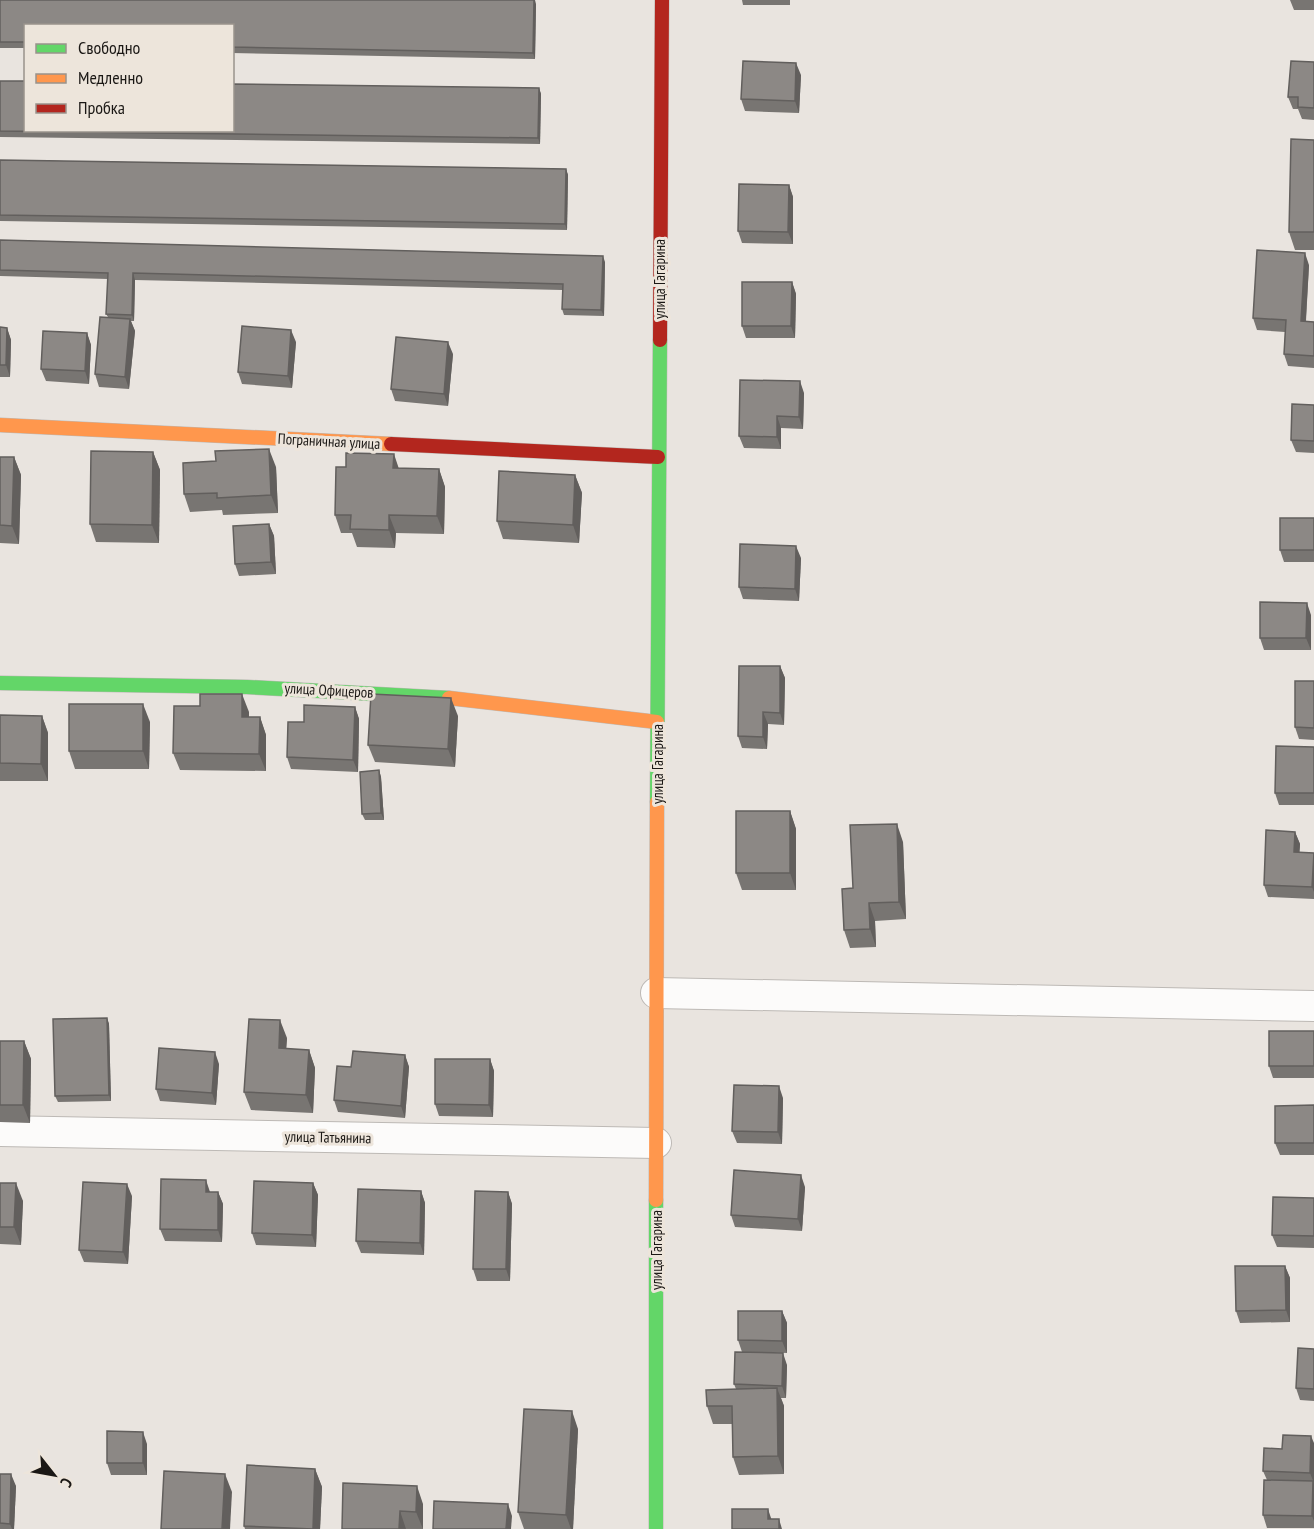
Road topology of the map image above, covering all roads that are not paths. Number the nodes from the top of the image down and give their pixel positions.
1 (662, 0) edge
2 (0, 425) edge
3 (658, 457) junction
4 (0, 683) edge
5 (657, 722) junction
6 (656, 993) junction
7 (1314, 1006) edge
8 (0, 1131) edge
9 (656, 1143) junction
10 (656, 1529) edge

1 - 3 street, улица Гагарина
2 - 3 street, Пограничная улица
3 - 5 street, улица Гагарина
4 - 5 street, улица Офицеров
5 - 6 street, улица Гагарина
6 - 7 street
6 - 9 street, улица Гагарина
8 - 9 street, улица Татьянина
9 - 10 street, улица Гагарина

